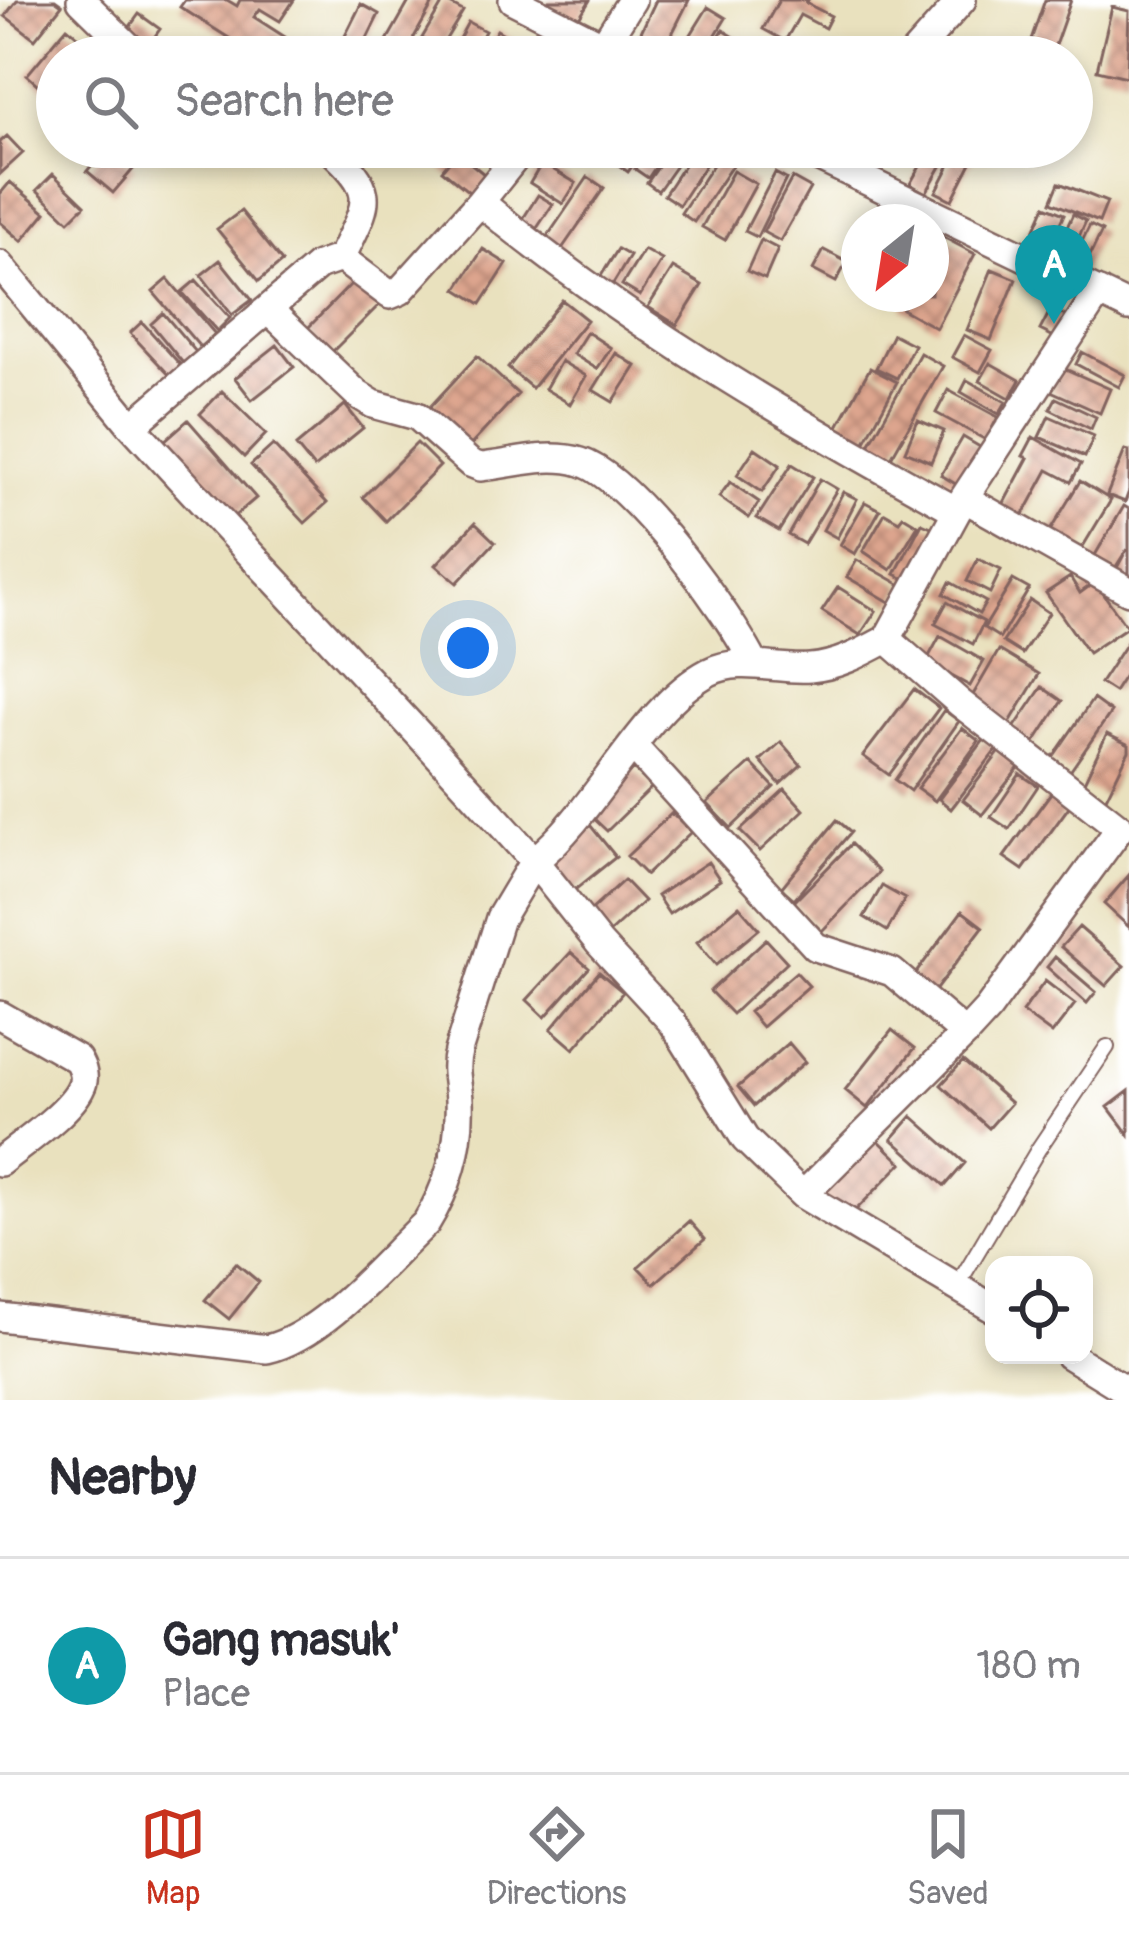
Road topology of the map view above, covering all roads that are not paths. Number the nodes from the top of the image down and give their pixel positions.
1 (80, 0) edge
2 (514, 0) edge
3 (632, 0) edge
4 (962, 0) edge
5 (117, 36) edge
6 (579, 36) edge
7 (616, 36) edge
8 (930, 36) edge
9 (351, 168) edge
10 (507, 168) edge
11 (850, 168) edge
12 (480, 202) junction
13 (341, 258) junction
14 (3, 275) edge
15 (1099, 292) junction
16 (1129, 307) edge
17 (269, 310) junction
18 (132, 426) junction
19 (961, 504) junction
20 (1129, 591) edge
21 (887, 639) junction
22 (755, 665) junction
23 (634, 747) junction
24 (1125, 831) edge
25 (534, 862) junction
26 (0, 1015) edge
27 (965, 1034) junction
28 (1106, 1047) dead end
29 (0, 1162) edge
30 (803, 1195) junction
31 (956, 1286) junction
32 (985, 1304) edge
33 (0, 1317) edge
34 (1084, 1364) edge
35 (1129, 1392) edge

1 - 5 street
2 - 6 street
3 - 7 street
4 - 8 street
9 - 13 street
10 - 12 street
11 - 15 street
12 - 13 street
12 - 19 street
13 - 17 street
14 - 18 street
15 - 16 street
15 - 19 street
17 - 18 street
17 - 22 street
18 - 25 street
19 - 20 street
19 - 21 street
21 - 22 street
21 - 24 street
22 - 23 street
23 - 25 street
23 - 27 street
24 - 27 street
25 - 30 street
25 - 33 street
26 - 29 street
27 - 30 street
28 - 31 lane
30 - 31 street
31 - 32 street
34 - 35 street

